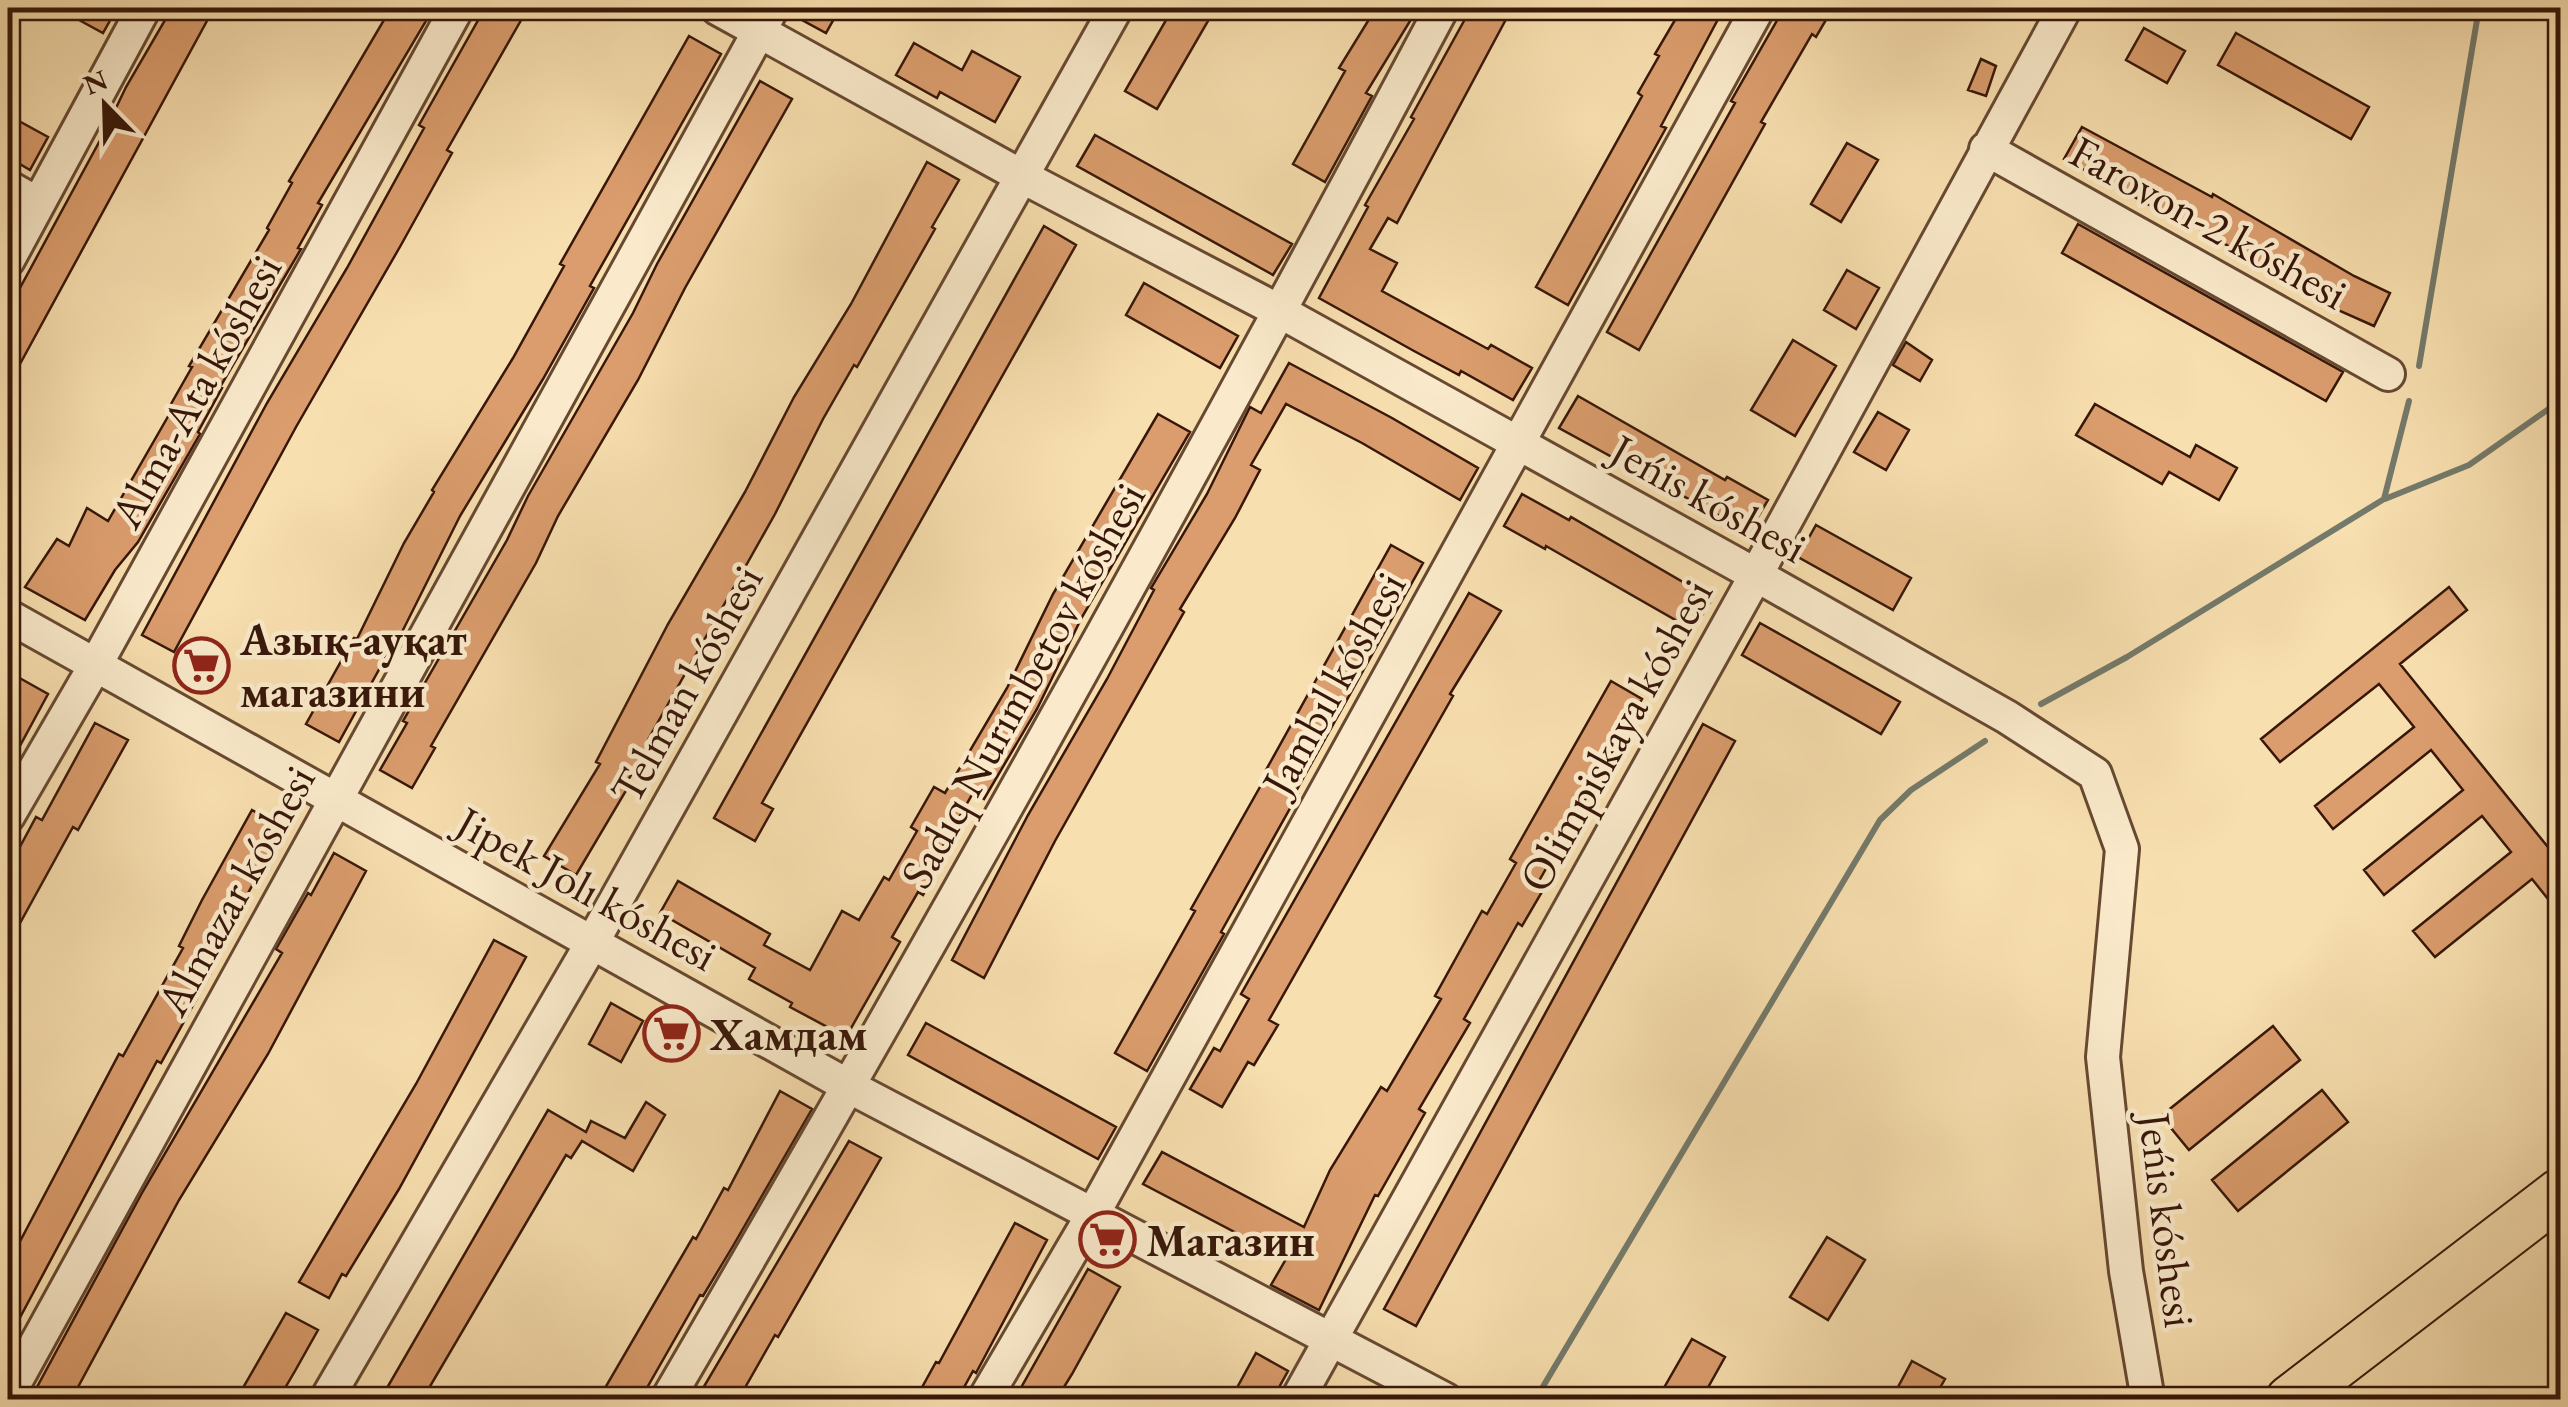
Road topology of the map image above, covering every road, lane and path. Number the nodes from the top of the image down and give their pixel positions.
1 (144, 8) edge
2 (456, 8) edge
3 (717, 8) edge
4 (1116, 8) edge
5 (1442, 8) edge
6 (1758, 8) edge
7 (2066, 8) edge
8 (766, 19) edge
9 (1986, 149) junction
10 (1022, 177) junction
11 (8, 187) edge
12 (38, 204) junction
13 (8, 260) edge
14 (1281, 312) junction
15 (2388, 374) dead end
16 (1516, 442) junction
17 (1756, 575) junction
18 (8, 616) edge
19 (96, 666) junction
20 (336, 799) junction
21 (8, 816) edge
22 (592, 943) junction
23 (850, 1087) junction
24 (2560, 1193) edge
25 (1092, 1214) junction
26 (1330, 1340) junction
27 (8, 1395) edge
28 (326, 1400) edge
29 (666, 1400) edge
30 (984, 1400) edge
31 (1297, 1400) edge
32 (1446, 1400) edge
33 (2148, 1400) edge
34 (2290, 1400) edge

1 - 12 street
2 - 19 street, Alma-Ata kóshesi
3 - 8 street, Jeńis kóshesi
4 - 10 street, Telman kóshesi
5 - 14 street, Sadıq Nurımbetov kóshesi
6 - 16 street, Jambıl kóshesi
7 - 9 street, Olimpiskaya kóshesi
8 - 10 street, Jeńis kóshesi
8 - 20 street, Almazar kóshesi
9 - 15 street, Farovon-2 kóshesi
9 - 17 street, Olimpiskaya kóshesi
10 - 14 street, Jeńis kóshesi
10 - 22 street, Telman kóshesi
11 - 12 street
12 - 13 street
14 - 16 street, Jeńis kóshesi
14 - 23 street, Sadıq Nurımbetov kóshesi
16 - 17 street, Jeńis kóshesi
16 - 25 street, Jambıl kóshesi
17 - 26 street, Olimpiskaya kóshesi
17 - 33 street, Jeńis kóshesi
18 - 19 street, Jipek Jolı kóshesi
19 - 20 street, Jipek Jolı kóshesi
19 - 21 street, Alma-Ata kóshesi
20 - 22 street, Jipek Jolı kóshesi
20 - 27 street, Almazar kóshesi
22 - 23 street, Jipek Jolı kóshesi
22 - 28 street, Telman kóshesi
23 - 25 street, Jipek Jolı kóshesi
23 - 29 street, Sadıq Nurımbetov kóshesi
24 - 34 highway
25 - 26 street, Jipek Jolı kóshesi
25 - 30 street, Jambıl kóshesi
26 - 31 street, Olimpiskaya kóshesi
26 - 32 street, Jipek Jolı kóshesi

